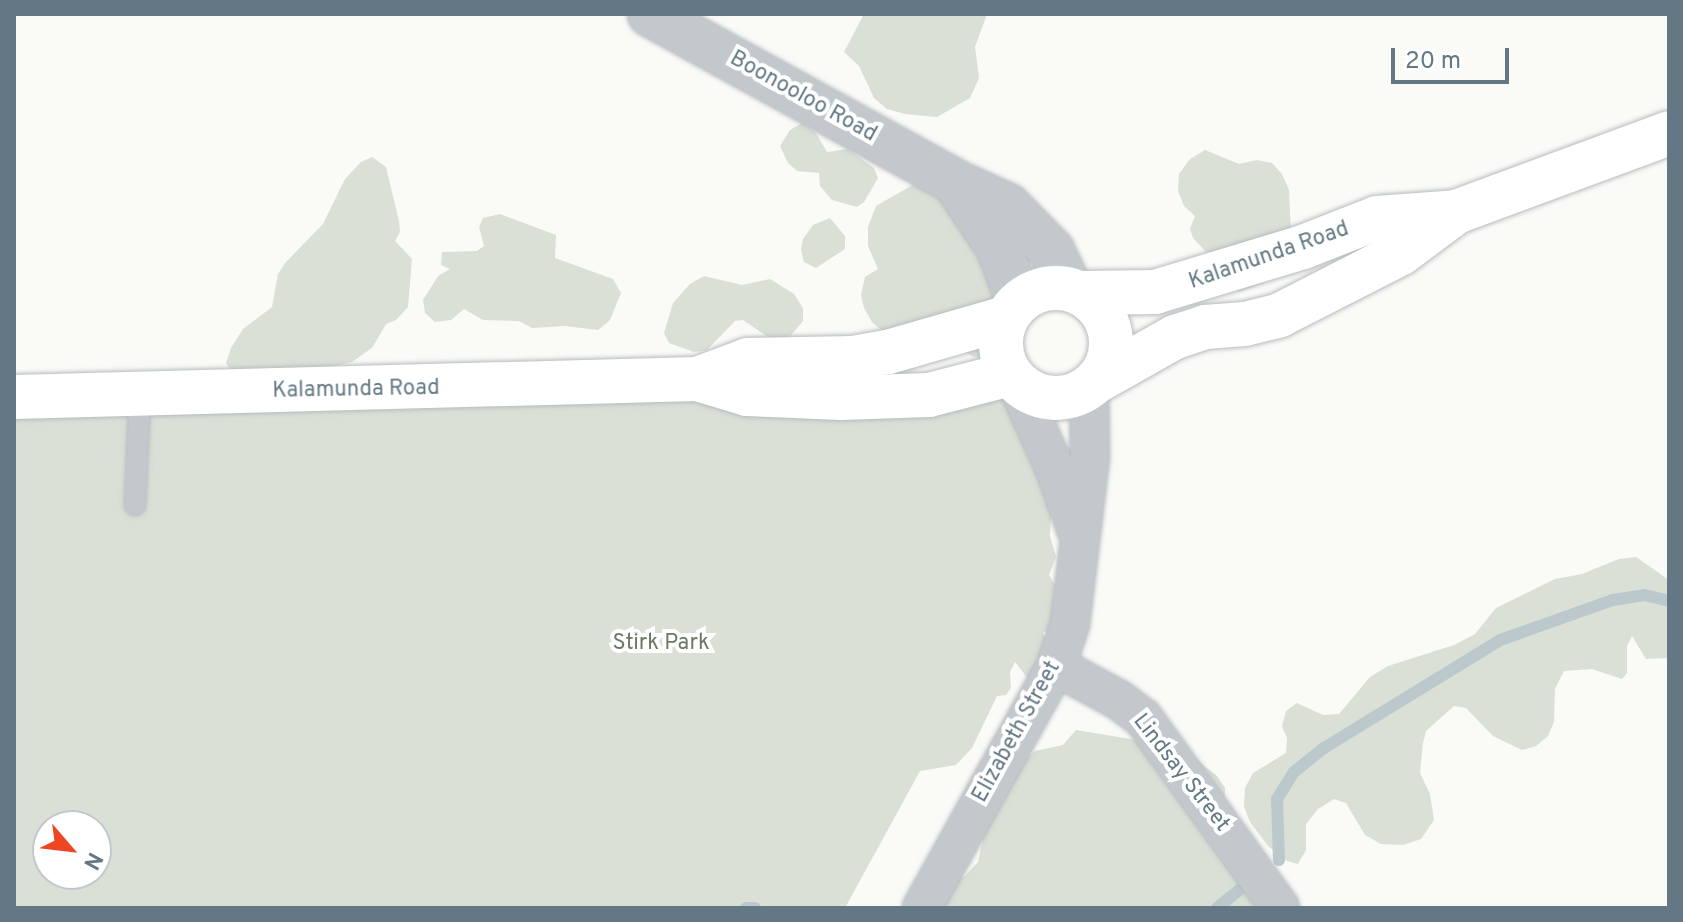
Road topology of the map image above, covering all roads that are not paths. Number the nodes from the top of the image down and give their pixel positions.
1 (650, 14) edge
2 (1669, 133) edge
3 (955, 182) junction
4 (1456, 212) junction
5 (1075, 291) junction
6 (1012, 310) junction
7 (1013, 378) junction
8 (697, 379) junction
9 (1092, 385) junction
10 (140, 395) junction
11 (14, 397) edge
12 (135, 505) dead end
13 (1082, 545) junction
14 (1056, 666) junction
15 (922, 908) edge
16 (1280, 908) edge

1 - 3 street, Boonooloo Road
2 - 4 main road, Kalamunda Road
3 - 5 street, Boonooloo Road
3 - 6 street, Boonooloo Road
4 - 5 main road, Kalamunda Road
4 - 9 main road, Kalamunda Road
5 - 6 main road
5 - 9 main road
6 - 7 main road
6 - 8 main road, Kalamunda Road
7 - 8 main road, Kalamunda Road
7 - 9 main road
7 - 13 street, Elizabeth Street
8 - 10 main road, Kalamunda Road
9 - 13 street, Elizabeth Street
10 - 11 main road, Kalamunda Road
10 - 12 lane
13 - 14 street, Elizabeth Street
14 - 15 street, Elizabeth Street
14 - 16 street, Lindsay Street

